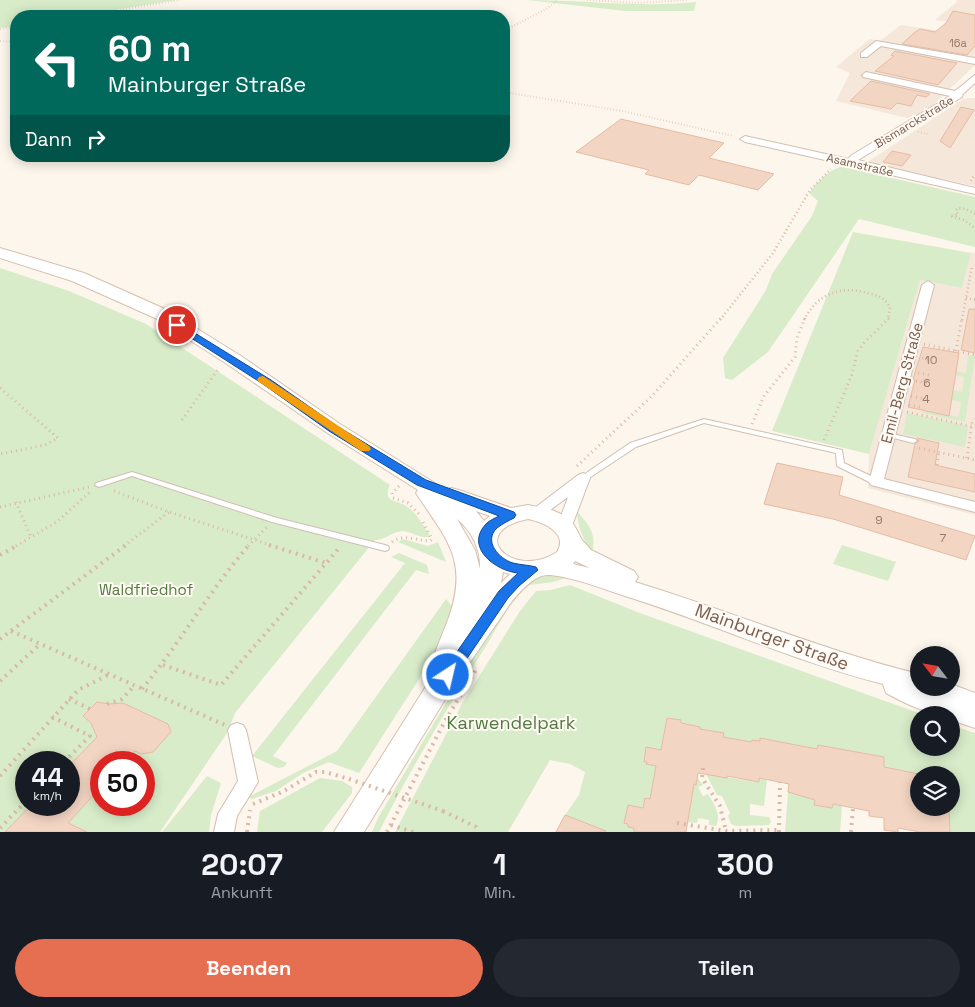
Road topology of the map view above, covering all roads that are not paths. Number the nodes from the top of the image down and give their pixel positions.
1 (864, 55) dead end
2 (975, 61) edge
3 (866, 75) dead end
4 (975, 78) edge
5 (963, 94) junction
6 (746, 139) road end
7 (854, 162) junction
8 (975, 191) edge
9 (0, 253) edge
10 (928, 284) dead end
11 (888, 439) junction
12 (913, 441) dead end
13 (579, 474) junction
14 (876, 482) junction
15 (99, 484) road end
16 (413, 486) junction
17 (975, 507) edge
18 (537, 513) junction
19 (509, 515) junction
20 (568, 534) junction
21 (387, 546) road end
22 (488, 546) junction
23 (540, 569) junction
24 (679, 604) junction
25 (864, 670) junction
26 (910, 682) edge
27 (440, 686) junction
28 (956, 696) edge
29 (975, 702) edge
30 (975, 718) edge
31 (237, 730) road end
32 (224, 832) edge
33 (348, 832) edge

1 - 2 street
3 - 5 street
4 - 5 street, Bismarckstraße
5 - 7 street, Bismarckstraße
6 - 7 street, Asamstraße
7 - 8 street, Asamstraße
9 - 16 main road, Mainburger Straße
10 - 11 street, Emil-Berg-Straße
11 - 12 lane
11 - 14 street, Emil-Berg-Straße
13 - 14 lane
13 - 18 street
13 - 20 street
14 - 17 street
15 - 21 lane
16 - 19 main road, Mainburger Straße
16 - 22 main road, Mainburger Straße
16 - 27 main road
18 - 19 main road, Mainburger Straße
18 - 20 main road, Mainburger Straße
19 - 22 main road
20 - 23 main road
20 - 24 main road, Mainburger Straße
22 - 23 main road, Mainburger Straße
22 - 27 main road
23 - 24 main road, Mainburger Straße
23 - 27 main road
24 - 25 main road, Mainburger Straße
25 - 26 main road, Mainburger Straße
25 - 30 main road, Mainburger Straße
27 - 33 main road
28 - 29 main road
31 - 32 street

